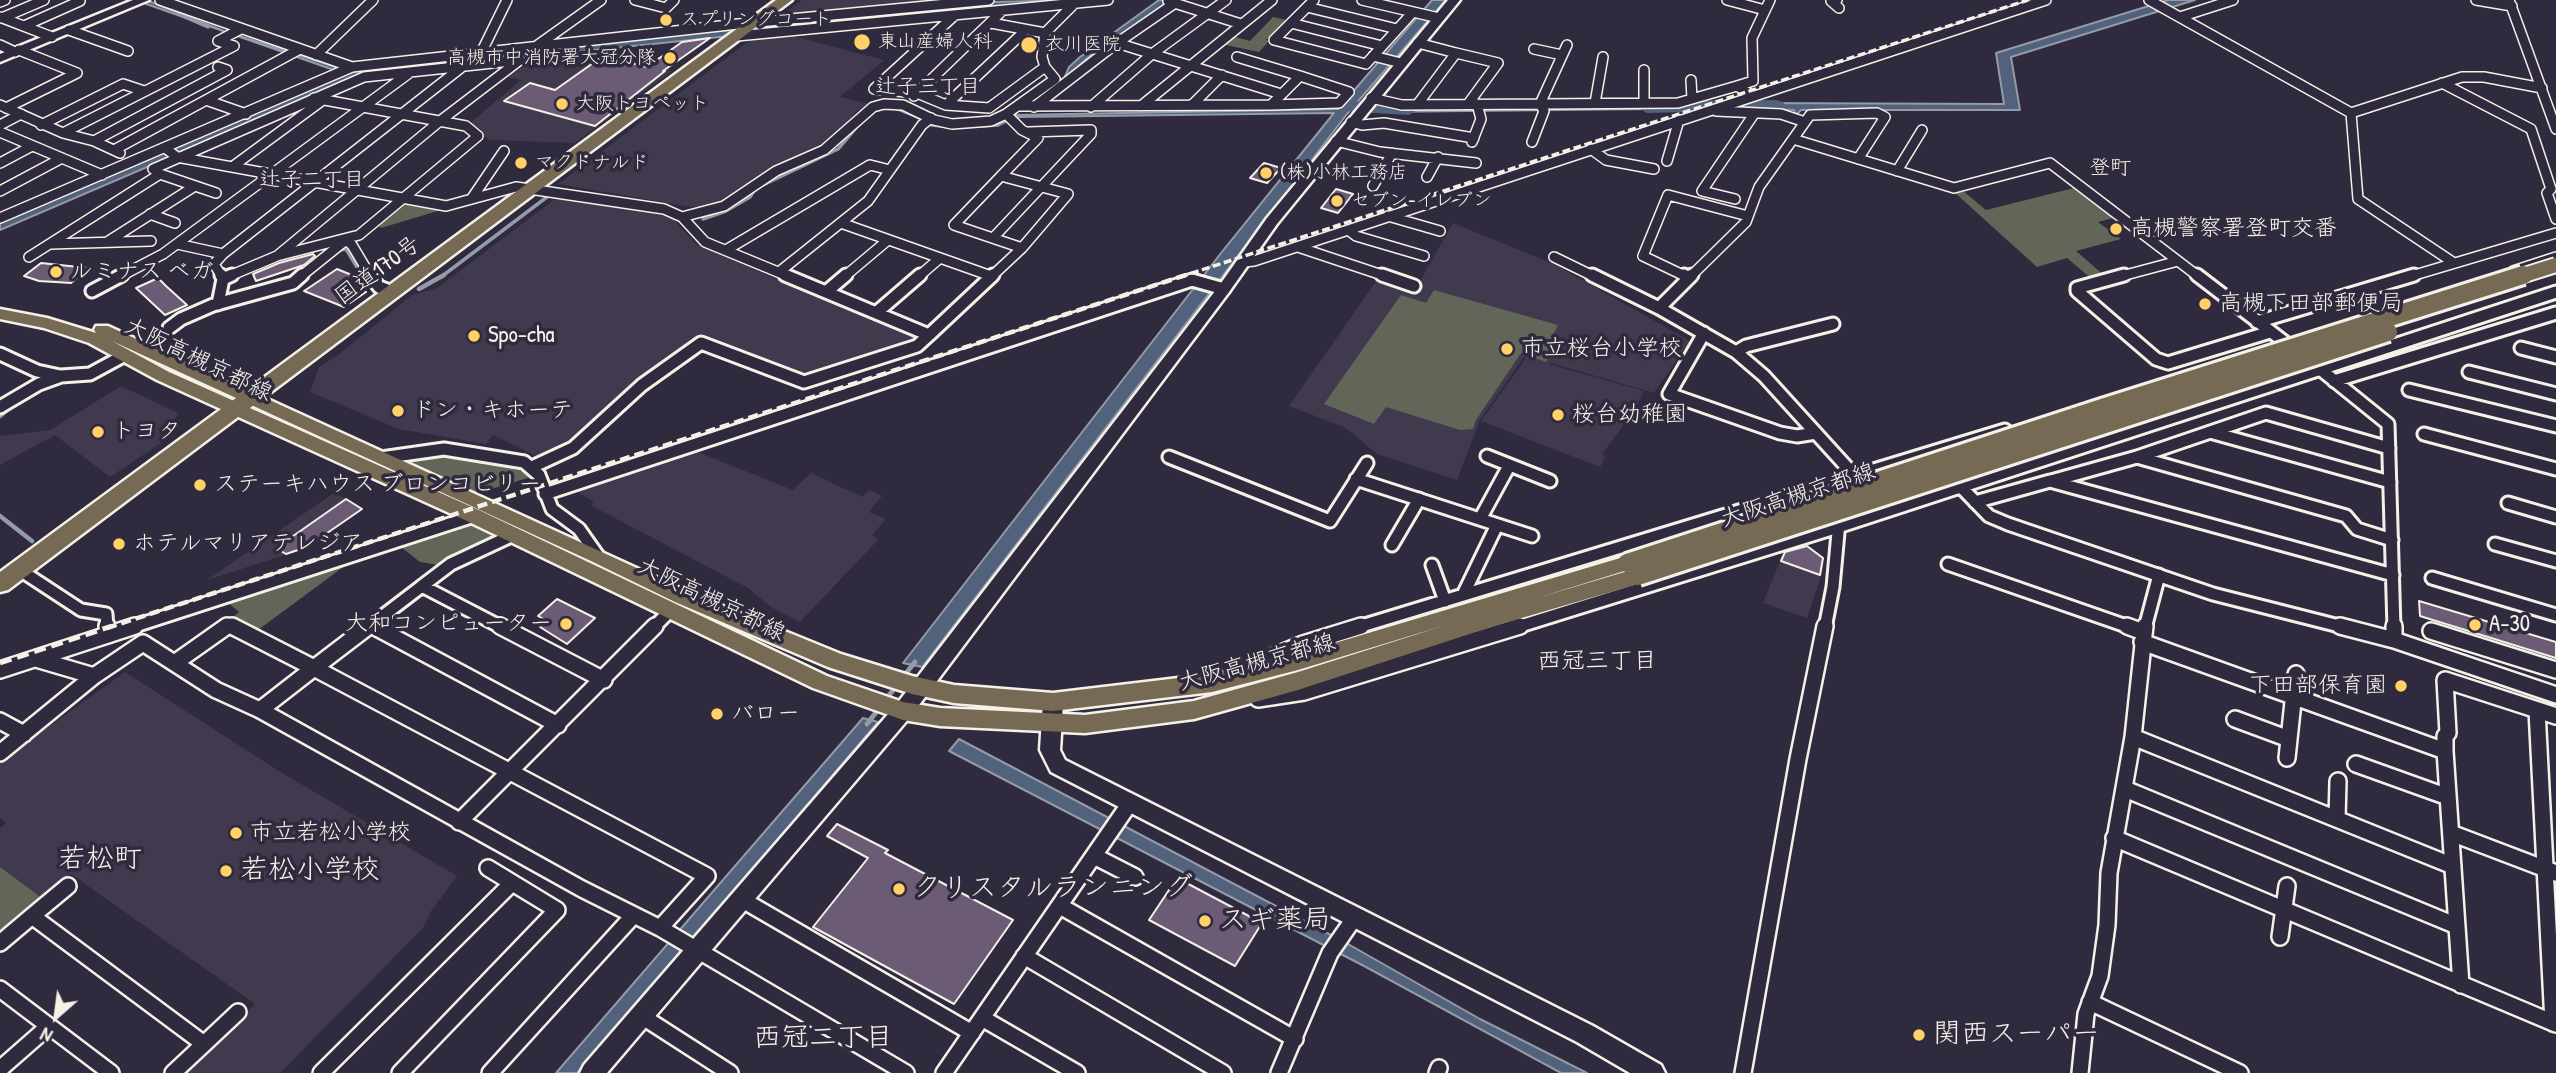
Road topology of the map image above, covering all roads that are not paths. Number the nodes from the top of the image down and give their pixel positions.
1 (44, 0) edge
2 (78, 0) edge
3 (160, 0) edge
4 (373, 0) edge
5 (517, 0) edge
6 (601, 0) edge
7 (674, 0) edge
8 (785, 0) edge
9 (989, 0) edge
10 (1108, 0) edge
11 (1226, 0) edge
12 (1272, 0) edge
13 (1362, 0) edge
14 (1454, 0) edge
15 (1727, 0) edge
16 (1770, 0) edge
17 (2046, 0) edge
18 (2233, 0) edge
19 (2476, 0) edge
20 (507, 1) edge
21 (642, 1) edge
22 (2151, 1) edge
23 (139, 2) edge
24 (1171, 2) edge
25 (1074, 3) junction
26 (1311, 3) edge
27 (2510, 3) edge
28 (1765, 10) junction
29 (1002, 11) junction
30 (1416, 12) junction
31 (1208, 13) junction
32 (955, 15) junction
33 (1437, 17) junction
34 (2180, 17) junction
35 (1, 18) edge
36 (755, 23) junction
37 (990, 23) junction
38 (1291, 23) junction
39 (1241, 24) junction
40 (23, 26) junction
41 (1397, 29) junction
42 (69, 30) junction
43 (239, 30) junction
44 (1025, 31) junction
45 (1045, 33) junction
46 (737, 36) junction
47 (52, 37) junction
48 (1117, 43) junction
49 (1418, 43) junction
50 (0, 45) edge
51 (1567, 45) dead end
52 (1382, 46) junction
53 (535, 47) junction
54 (1534, 50) dead end
55 (17, 51) junction
56 (128, 51) dead end
57 (294, 52) junction
58 (481, 53) junction
59 (1456, 53) junction
60 (1152, 54) junction
61 (316, 55) junction
62 (1562, 55) junction
63 (1376, 56) junction
64 (1237, 57) dead end
65 (1603, 57) dead end
66 (0, 58) edge
67 (1398, 62) junction
68 (1188, 65) junction
69 (464, 66) junction
70 (218, 67) dead end
71 (1045, 67) junction
72 (349, 68) junction
73 (1644, 70) dead end
74 (411, 72) junction
75 (337, 75) joint
76 (1222, 75) junction
77 (1300, 76) junction
78 (212, 78) junction
79 (1691, 80) dead end
80 (2441, 83) junction
81 (233, 85) junction
82 (1737, 86) junction
83 (2542, 88) junction
84 (144, 92) junction
85 (917, 93) junction
86 (1281, 94) junction
87 (1753, 96) junction
88 (318, 99) junction
89 (1692, 99) junction
90 (206, 100) junction
91 (1742, 100) joint
92 (1595, 103) junction
93 (1644, 103) junction
94 (903, 105) junction
95 (947, 105) junction
96 (1192, 105) junction
97 (1270, 105) junction
98 (1417, 105) junction
99 (1019, 106) junction
100 (1141, 106) junction
101 (3, 107) edge
102 (361, 107) junction
103 (1091, 107) junction
104 (1475, 107) junction
105 (1542, 107) junction
106 (1034, 108) junction
107 (1361, 109) junction
108 (1712, 109) junction
109 (2351, 113) junction
110 (21, 114) junction
111 (246, 114) junction
112 (401, 114) junction
113 (1754, 114) junction
114 (60, 115) junction
115 (931, 118) junction
116 (1009, 118) junction
117 (1679, 120) junction
118 (440, 121) junction
119 (1805, 122) junction
120 (81, 124) junction
121 (0, 125) edge
122 (41, 125) junction
123 (2556, 129) edge
124 (1922, 130) dead end
125 (0, 132) edge
126 (1029, 132) junction
127 (62, 133) junction
128 (1793, 139) junction
129 (94, 141) junction
130 (1336, 141) junction
131 (1532, 142) dead end
132 (32, 146) junction
133 (1591, 149) junction
134 (114, 150) junction
135 (503, 151) dead end
136 (171, 153) junction
137 (1392, 153) junction
138 (1438, 157) junction
139 (62, 158) junction
140 (1858, 159) junction
141 (136, 160) junction
142 (1667, 161) dead end
143 (0, 163) edge
144 (1476, 163) dead end
145 (232, 167) junction
146 (1654, 169) dead end
147 (890, 170) junction
148 (1897, 171) junction
149 (160, 174) junction
150 (102, 175) junction
151 (272, 175) junction
152 (1001, 176) junction
153 (1427, 177) dead end
154 (313, 183) junction
155 (195, 186) junction
156 (1373, 186) dead end
157 (1040, 187) junction
158 (533, 188) junction
159 (0, 191) edge
160 (356, 191) junction
161 (216, 193) dead end
162 (472, 198) junction
163 (404, 199) junction
164 (1735, 199) dead end
165 (150, 214) junction
166 (1388, 216) junction
167 (1748, 216) junction
168 (682, 217) junction
169 (0, 218) edge
170 (2556, 219) edge
171 (175, 223) dead end
172 (841, 223) junction
173 (1348, 230) junction
174 (1440, 231) dead end
175 (2556, 233) edge
176 (993, 238) junction
177 (346, 240) junction
178 (888, 240) junction
179 (150, 241) dead end
180 (107, 242) junction
181 (50, 244) junction
182 (177, 244) junction
183 (1298, 247) junction
184 (1022, 248) junction
185 (726, 250) junction
186 (223, 254) junction
187 (276, 256) junction
188 (1424, 256) dead end
189 (29, 257) dead end
190 (1554, 257) dead end
191 (2556, 257) edge
192 (940, 258) junction
193 (2178, 261) junction
194 (1244, 262) junction
195 (2454, 263) junction
196 (2556, 265) edge
197 (779, 272) junction
198 (991, 276) junction
199 (1687, 277) junction
200 (223, 279) junction
201 (2556, 279) edge
202 (1414, 286) dead end
203 (1219, 288) junction
204 (92, 291) dead end
205 (392, 292) junction
206 (826, 292) junction
207 (2556, 293) edge
208 (0, 304) edge
209 (218, 304) junction
210 (1658, 308) junction
211 (876, 313) junction
212 (2556, 313) edge
213 (0, 314) edge
214 (2258, 322) junction
215 (1833, 324) dead end
216 (169, 328) dead end
217 (2270, 332) junction
218 (1704, 333) junction
219 (929, 335) junction
220 (2287, 344) junction
221 (2521, 348) dead end
222 (1736, 352) junction
223 (0, 354) edge
224 (125, 355) junction
225 (2556, 357) edge
226 (2320, 369) junction
227 (2469, 372) dead end
228 (61, 376) junction
229 (2334, 380) junction
230 (2409, 390) dead end
231 (2556, 394) edge
232 (241, 403) junction
233 (0, 407) edge
234 (2556, 426) edge
235 (2210, 432) junction
236 (1816, 433) junction
237 (2424, 434) dead end
238 (2389, 448) junction
239 (1487, 456) dead end
240 (1169, 457) dead end
241 (2137, 457) junction
242 (382, 458) junction
243 (1367, 463) dead end
244 (1509, 466) junction
245 (532, 467) junction
246 (2556, 469) edge
247 (1854, 475) junction
248 (1356, 479) junction
249 (1550, 481) dead end
250 (2050, 481) junction
251 (2390, 482) junction
252 (1960, 486) junction
253 (545, 494) junction
254 (1419, 499) junction
255 (1975, 502) junction
256 (2508, 503) dead end
257 (474, 516) junction
258 (2556, 517) edge
259 (1479, 519) junction
260 (1497, 525) junction
261 (1838, 527) junction
262 (513, 535) junction
263 (1532, 536) dead end
264 (2392, 540) junction
265 (2495, 544) dead end
266 (1392, 545) dead end
267 (598, 556) junction
268 (2556, 561) edge
269 (1948, 564) dead end
270 (1432, 565) dead end
271 (20, 570) junction
272 (1632, 570) junction
273 (2159, 575) junction
274 (2393, 575) junction
275 (2432, 578) dead end
276 (0, 584) edge
277 (422, 586) junction
278 (1463, 595) junction
279 (1445, 601) junction
280 (672, 609) junction
281 (2556, 615) edge
282 (139, 625) junction
283 (372, 625) junction
284 (2431, 631) dead end
285 (108, 635) junction
286 (2143, 637) junction
287 (2394, 640) junction
288 (143, 643) junction
289 (36, 659) junction
290 (176, 662) junction
291 (314, 668) junction
292 (0, 670) edge
293 (2556, 670) edge
294 (2296, 674) dead end
295 (94, 676) junction
296 (604, 680) junction
297 (1212, 682) junction
298 (916, 686) junction
299 (2556, 695) edge
300 (2295, 697) junction
301 (260, 710) junction
302 (898, 710) junction
303 (1194, 710) junction
304 (2536, 710) junction
305 (1051, 712) junction
306 (2556, 716) edge
307 (2235, 719) dead end
308 (0, 721) edge
309 (558, 725) junction
310 (24, 734) junction
311 (2133, 737) junction
312 (2289, 739) junction
313 (2445, 751) junction
314 (0, 753) edge
315 (2287, 758) dead end
316 (2356, 764) dead end
317 (512, 771) junction
318 (2338, 781) dead end
319 (2125, 789) junction
320 (2448, 797) junction
321 (1124, 811) junction
322 (2337, 819) junction
323 (459, 822) junction
324 (2451, 833) junction
325 (2114, 838) junction
326 (1094, 856) junction
327 (2453, 866) junction
328 (488, 868) dead end
329 (2550, 871) edge
330 (1135, 877) dead end
331 (512, 883) junction
332 (68, 886) dead end
333 (2287, 886) dead end
334 (741, 899) junction
335 (1060, 906) junction
336 (2284, 909) junction
337 (32, 916) junction
338 (633, 916) junction
339 (1355, 917) junction
340 (2457, 926) junction
341 (664, 930) junction
342 (2280, 937) dead end
343 (0, 943) edge
344 (694, 948) junction
345 (1024, 956) junction
346 (2462, 985) junction
347 (0, 989) edge
348 (2090, 1002) junction
349 (238, 1012) dead end
350 (640, 1015) junction
351 (982, 1018) junction
352 (2554, 1024) edge
353 (49, 1026) junction
354 (972, 1033) junction
355 (1296, 1039) junction
356 (204, 1044) junction
357 (0, 1069) edge
358 (111, 1073) edge
359 (173, 1073) edge
360 (321, 1073) edge
361 (400, 1073) edge
362 (490, 1073) edge
363 (592, 1073) edge
364 (730, 1073) edge
365 (906, 1073) edge
366 (944, 1073) edge
367 (1077, 1073) edge
368 (1223, 1073) edge
369 (1279, 1073) edge
370 (1653, 1073) edge
371 (1743, 1073) edge
372 (2080, 1073) edge
373 (2240, 1073) edge

1 - 35 street
2 - 40 street
3 - 43 street
4 - 61 street
5 - 20 street
6 - 53 street
7 - 21 street
8 - 36 highway, 国道170号
9 - 36 street
10 - 25 street
11 - 31 street
12 - 39 street
13 - 30 street
14 - 33 street
15 - 28 street
16 - 28 street
17 - 87 street
18 - 34 street
19 - 27 street
20 - 58 street
22 - 34 street
23 - 42 street
24 - 31 street
24 - 48 street
25 - 29 street
25 - 45 street
26 - 38 street
26 - 41 street
27 - 83 street
28 - 82 street
29 - 32 street
29 - 37 street
30 - 33 street
30 - 41 street
31 - 39 street
31 - 60 street
32 - 46 street
32 - 85 street
33 - 49 street
34 - 109 street
35 - 40 street
36 - 46 highway, 国道170号
36 - 53 street
37 - 44 street
37 - 85 street
38 - 52 street
38 - 63 street
39 - 68 street
40 - 47 street
41 - 52 street
42 - 47 street
42 - 56 street
43 - 57 street
43 - 84 street
44 - 45 street
44 - 95 street
45 - 71 street
46 - 158 highway, 国道170号
47 - 55 street
48 - 60 street
48 - 106 street
49 - 59 street
49 - 67 street
50 - 55 street
51 - 62 street
52 - 63 street
53 - 58 street
54 - 62 street
55 - 66 street
55 - 101 street
57 - 61 street
57 - 81 street
58 - 72 street
59 - 98 street
59 - 104 street
60 - 68 street
60 - 103 street
61 - 72 street
62 - 105 street
63 - 67 street
64 - 77 street
65 - 92 street
67 - 107 street
68 - 76 street
68 - 100 street
69 - 74 street
69 - 112 street
69 - 118 street
70 - 78 street
71 - 95 street
71 - 99 street
72 - 75 street
73 - 93 street
74 - 88 street
74 - 102 street
75 - 111 street
76 - 86 street
76 - 96 street
77 - 86 street
77 - 97 street
78 - 81 street
78 - 129 street
79 - 89 street
80 - 83 street
80 - 109 street
80 - 170 street
81 - 90 street
82 - 87 street
82 - 89 street
83 - 123 street
84 - 114 street
84 - 120 street
85 - 94 street
85 - 95 street
86 - 97 street
87 - 91 street
88 - 102 street
88 - 136 street
88 - 145 street
89 - 93 street
90 - 111 street
90 - 134 street
91 - 108 street
92 - 93 street
92 - 105 street
94 - 115 street
94 - 168 street
96 - 97 street
96 - 100 street
98 - 104 street
98 - 107 street
99 - 106 street
99 - 116 street
100 - 103 street
101 - 110 street
102 - 112 street
102 - 151 street
103 - 106 street
104 - 105 street
104 - 107 street
105 - 131 street
107 - 130 street
108 - 113 street
108 - 117 street
109 - 195 street
110 - 121 street
110 - 122 street
111 - 136 street
112 - 118 street
112 - 154 street
113 - 119 street
113 - 164 street
114 - 120 street
114 - 122 street
115 - 116 street
115 - 147 street
116 - 126 street
117 - 133 street
117 - 142 street
118 - 160 street
118 - 163 street
119 - 128 street
119 - 140 street
120 - 127 street
122 - 127 street
124 - 148 street
125 - 132 street
126 - 152 street
126 - 157 street
127 - 129 street
128 - 140 street
128 - 167 street
129 - 134 street
130 - 137 street
130 - 194 street
132 - 139 street
132 - 143 street
133 - 146 street
133 - 166 street
134 - 141 street
135 - 162 street
136 - 141 street
136 - 145 street
136 - 149 street
137 - 138 street
137 - 156 street
138 - 144 street
138 - 153 street
139 - 150 street
139 - 159 street
140 - 148 street
141 - 150 street
145 - 151 street
147 - 172 street
147 - 185 street
148 - 193 street
149 - 155 street
149 - 181 street
150 - 169 street
151 - 154 street
151 - 182 street
152 - 157 street
152 - 176 street
154 - 160 street
154 - 186 street
155 - 161 street
155 - 165 street
157 - 176 street
157 - 184 street
158 - 162 street
158 - 168 street
158 - 205 highway, 国道170号
160 - 163 street
160 - 187 street
162 - 163 street
163 - 177 street
165 - 171 street
165 - 180 street
166 - 173 street
166 - 174 street
167 - 199 street
167 - 199 street
168 - 185 street
172 - 178 street
172 - 197 street
173 - 183 street
173 - 188 street
175 - 195 street
176 - 184 street
177 - 187 street
177 - 205 street
177 - 209 street
178 - 192 street
178 - 206 street
179 - 180 street
180 - 181 street
181 - 189 street
182 - 186 street
182 - 204 street
183 - 194 street
183 - 202 street
184 - 198 street
185 - 197 street
186 - 200 street
187 - 200 street
190 - 210 street
191 - 220 street
192 - 198 street
192 - 211 street
193 - 214 street
193 - 217 street
194 - 203 street
195 - 214 street
196 - 272 main road, 大阪高槻京都線, bridge
197 - 206 street
198 - 219 street
199 - 210 street
200 - 209 street
201 - 272 main road, 大阪高槻京都線, bridge
203 - 253 street
203 - 298 street
205 - 232 highway, 国道170号
206 - 211 street
207 - 226 street
208 - 232 main road, 大阪高槻京都線
209 - 216 street
210 - 218 street
211 - 219 street
212 - 229 street
213 - 224 main road, 大阪高槻京都線
214 - 217 street
215 - 222 street
217 - 220 street
218 - 222 street
218 - 236 street
219 - 245 street
220 - 247 street
221 - 225 street
222 - 236 street
223 - 228 street
224 - 228 street
224 - 232 main road, 大阪高槻京都線
226 - 229 street
226 - 252 street
227 - 231 street
228 - 233 street
229 - 238 street
230 - 234 street
232 - 242 main road, 大阪高槻京都線
232 - 257 main road, 大阪高槻京都線
232 - 271 highway, 国道170号
235 - 238 street
235 - 241 street
235 - 251 street
236 - 247 street
237 - 246 street
238 - 251 street
239 - 244 street
240 - 248 street
241 - 250 street
241 - 264 street
242 - 245 street
242 - 267 main road, 大阪高槻京都線
243 - 248 street
244 - 249 street
244 - 259 street
245 - 253 street
247 - 261 street
247 - 278 street
248 - 254 street
250 - 255 street
250 - 274 street
251 - 264 street
252 - 255 street
252 - 261 street
253 - 267 street
254 - 259 street
254 - 266 street
255 - 273 street
256 - 258 street
257 - 262 main road, 大阪高槻京都線
257 - 282 street
259 - 260 street
260 - 263 street
260 - 278 street
261 - 303 street
261 - 371 street
262 - 277 street
262 - 280 main road, 大阪高槻京都線
264 - 274 street
265 - 268 street
267 - 298 main road, 大阪高槻京都線
269 - 286 street
270 - 279 street
271 - 276 highway, 国道170号
271 - 285 street
272 - 297 main road, 大阪高槻京都線
272 - 303 main road, 大阪高槻京都線
273 - 286 street
273 - 287 street
274 - 287 street
275 - 281 street
277 - 283 street
277 - 296 street
278 - 279 street
279 - 297 street
280 - 296 street
280 - 302 main road, 大阪高槻京都線
282 - 285 street
282 - 288 street
283 - 291 street
283 - 309 street
284 - 293 street
285 - 289 street
286 - 300 street
286 - 311 street
287 - 299 street
288 - 290 street
288 - 295 street
289 - 292 street
289 - 295 street
290 - 291 street
290 - 301 street
291 - 301 street
291 - 317 street
294 - 300 street
295 - 310 street
296 - 309 street
297 - 305 main road, 大阪高槻京都線
298 - 302 street
298 - 305 main road, 大阪高槻京都線
300 - 312 street
300 - 313 street
301 - 323 street
302 - 305 main road, 大阪高槻京都線
302 - 334 street
303 - 305 main road, 大阪高槻京都線
304 - 306 street
304 - 313 street
304 - 329 street
305 - 321 street
307 - 312 street
308 - 310 street
309 - 317 street
310 - 314 street
311 - 319 street
311 - 322 street
312 - 315 street
313 - 320 street
316 - 320 street
317 - 323 street
317 - 341 street
318 - 322 street
319 - 325 street
319 - 340 street
320 - 324 street
321 - 326 street
321 - 339 street
322 - 327 street
323 - 338 street
324 - 327 street
324 - 329 street
325 - 336 street
325 - 348 street
326 - 330 street
326 - 335 street
327 - 340 street
328 - 331 street
329 - 352 street
331 - 360 street
331 - 361 street
332 - 337 street
333 - 336 street
334 - 344 street
334 - 354 street
335 - 345 street
335 - 355 street
336 - 342 street
336 - 346 street
337 - 343 street
337 - 356 street
338 - 341 street
338 - 362 street
339 - 355 street
339 - 370 street
340 - 346 street
341 - 344 street
344 - 350 street
344 - 365 street
345 - 351 street
345 - 368 street
346 - 352 street
347 - 353 street
348 - 372 street
348 - 373 street
349 - 356 street
350 - 363 street
350 - 364 street
351 - 354 street
351 - 367 street
353 - 357 street
353 - 358 street
354 - 366 street
355 - 369 street
356 - 359 street

